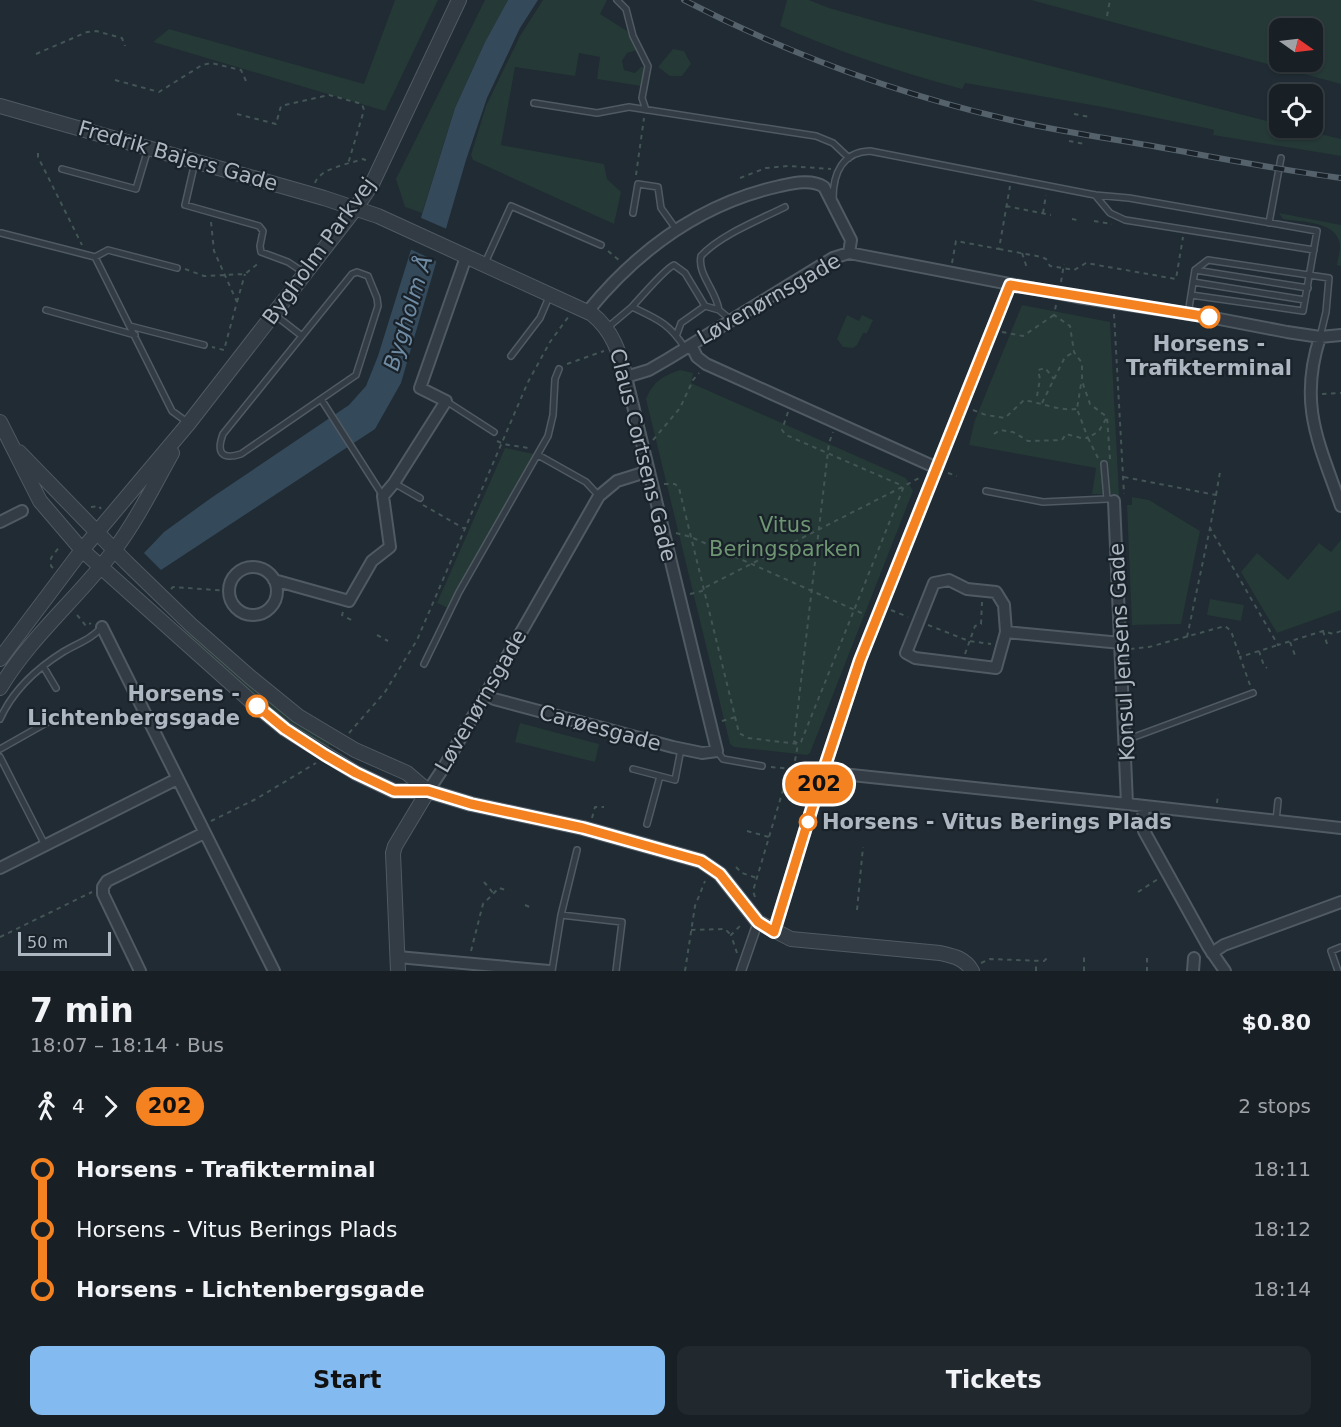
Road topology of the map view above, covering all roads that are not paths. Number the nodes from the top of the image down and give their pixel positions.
1 (459, 0) edge
2 (617, 0) edge
3 (534, 103) dead end
4 (0, 106) edge
5 (646, 110) junction
6 (148, 148) junction
7 (849, 158) junction
8 (1281, 158) dead end
9 (195, 161) junction
10 (62, 169) dead end
11 (1095, 195) junction
12 (833, 204) junction
13 (785, 207) dead end
14 (355, 209) junction
15 (633, 213) dead end
16 (1269, 223) junction
17 (676, 229) junction
18 (1, 233) edge
19 (601, 245) road end
20 (1314, 250) junction
21 (849, 253) junction
22 (95, 257) junction
23 (466, 257) junction
24 (484, 265) junction
25 (177, 268) road end
26 (1195, 270) junction
27 (305, 273) junction
28 (1310, 275) junction
29 (1193, 282) junction
30 (1010, 285) junction
31 (1308, 288) junction
32 (550, 294) junction
33 (1191, 294) junction
34 (1305, 300) junction
35 (705, 306) junction
36 (632, 307) junction
37 (582, 308) junction
38 (46, 310) dead end
39 (719, 310) junction
40 (273, 314) junction
41 (1188, 314) junction
42 (732, 320) junction
43 (129, 326) junction
44 (607, 328) junction
45 (676, 334) junction
46 (1341, 335) edge
47 (135, 336) junction
48 (302, 336) junction
49 (1320, 337) junction
50 (204, 345) road end
51 (688, 346) junction
52 (511, 356) dead end
53 (560, 369) road end
54 (626, 377) junction
55 (321, 399) junction
56 (446, 402) junction
57 (0, 422) edge
58 (189, 423) junction
59 (494, 432) road end
60 (12, 444) junction
61 (538, 455) junction
62 (1104, 464) dead end
63 (932, 465) junction
64 (649, 471) junction
65 (394, 483) junction
66 (986, 491) dead end
67 (383, 496) junction
68 (599, 496) junction
69 (420, 498) road end
70 (1111, 500) junction
71 (1341, 506) edge
72 (22, 511) dead end
73 (0, 522) edge
74 (97, 531) junction
75 (82, 550) junction
76 (115, 550) junction
77 (100, 567) junction
78 (274, 580) junction
79 (102, 627) joint
80 (1006, 632) junction
81 (1121, 647) junction
82 (0, 659) edge
83 (424, 664) dead end
84 (43, 666) junction
85 (0, 688) edge
86 (56, 688) dead end
87 (1253, 693) road end
88 (485, 694) junction
89 (62, 714) dead end
90 (0, 719) edge
91 (1126, 740) junction
92 (0, 749) edge
93 (681, 749) junction
94 (717, 751) junction
95 (0, 757) edge
96 (762, 766) road end
97 (633, 769) dead end
98 (823, 772) junction
99 (660, 776) junction
100 (177, 779) junction
101 (428, 791) junction
102 (1278, 801) dead end
103 (1127, 804) junction
104 (1143, 806) junction
105 (1276, 821) junction
106 (647, 824) dead end
107 (1341, 828) edge
108 (204, 833) junction
109 (45, 845) junction
110 (577, 850) dead end
111 (0, 868) edge
112 (1341, 902) edge
113 (561, 915) junction
114 (754, 919) junction
115 (774, 932) junction
116 (1341, 947) edge
117 (1211, 950) junction
118 (1194, 958) dead end
119 (398, 964) edge
120 (971, 969) edge
121 (140, 971) edge
122 (274, 971) edge
123 (550, 971) edge
124 (616, 971) edge
125 (741, 971) edge
126 (1193, 971) edge
127 (1226, 971) edge
128 (1338, 971) edge

1 - 14 street, Bygholm Parkvej
2 - 5 lane
3 - 5 lane
4 - 6 street, Fredrik Bajers Gade
5 - 7 lane
6 - 9 street, Fredrik Bajers Gade
6 - 10 lane
7 - 11 lane
7 - 12 lane
8 - 16 lane
9 - 14 street, Fredrik Bajers Gade
9 - 27 lane
11 - 16 lane
11 - 20 lane
12 - 17 street, Løvenørnsgade
12 - 21 street, Løvenørnsgade
13 - 39 lane
14 - 23 street, Claus Cortsens Gade
14 - 27 street, Bygholm Parkvej
15 - 17 lane
16 - 20 lane
17 - 37 street, Løvenørnsgade
18 - 22 lane
19 - 24 lane
20 - 28 lane
21 - 30 street, Løvenørnsgade
21 - 42 street, Løvenørnsgade
22 - 25 lane
22 - 43 lane
23 - 24 street, Claus Cortsens Gade
23 - 56 street
24 - 32 street, Claus Cortsens Gade
26 - 28 lane
26 - 29 lane
26 - 31 lane
27 - 40 street, Bygholm Parkvej
28 - 31 lane
28 - 49 lane
29 - 33 lane
29 - 34 lane
30 - 41 street, Løvenørnsgade
30 - 63 street
31 - 34 lane
32 - 37 street, Claus Cortsens Gade
32 - 52 lane
33 - 34 lane
33 - 41 lane
35 - 36 lane
35 - 39 lane
35 - 45 lane
36 - 44 lane
36 - 45 lane
37 - 44 street, Claus Cortsens Gade
38 - 47 lane
39 - 42 lane
40 - 48 lane
40 - 58 street, Bygholm Parkvej
41 - 49 street, Løvenørnsgade
42 - 51 street, Løvenørnsgade
43 - 47 lane
43 - 50 lane
44 - 54 street, Claus Cortsens Gade
45 - 51 lane
46 - 49 street, Løvenørnsgade
47 - 58 lane
48 - 55 lane
48 - 55 lane
49 - 71 street
51 - 54 street, Løvenørnsgade
51 - 63 street
53 - 61 lane
54 - 64 street, Claus Cortsens Gade
55 - 67 lane
56 - 59 lane
56 - 65 street
57 - 60 street
58 - 74 street, Bygholm Parkvej
58 - 76 street, Bygholm Parkvej
60 - 74 street
60 - 75 street
61 - 68 lane
61 - 83 lane
62 - 70 lane
63 - 98 street
64 - 68 street, Løvenørnsgade
64 - 94 street, Claus Cortsens Gade
65 - 67 street
65 - 69 lane
66 - 70 lane
67 - 78 street
68 - 88 street, Løvenørnsgade
70 - 81 street, Konsul Jensens Gade
72 - 73 street
74 - 75 street, Bygholm Parkvej
74 - 76 street
75 - 77 street
75 - 82 street, Bygholm Parkvej
76 - 77 street, Bygholm Parkvej
76 - 101 street
77 - 85 street, Bygholm Parkvej
77 - 101 street
78 - 78 street
79 - 84 lane
79 - 100 street
80 - 80 street
80 - 81 street
81 - 91 street, Konsul Jensens Gade
84 - 86 lane
84 - 90 lane
87 - 91 lane
88 - 93 street, Carøesgade
88 - 101 street, Løvenørnsgade
89 - 92 lane
91 - 103 street, Konsul Jensens Gade
93 - 94 street, Carøesgade
93 - 99 lane
94 - 96 lane
95 - 109 lane
97 - 99 lane
98 - 103 street
98 - 115 street
99 - 106 lane
100 - 108 street
100 - 109 street
101 - 114 street
101 - 119 street, Løvenørnsgade
102 - 105 lane
103 - 104 street
104 - 105 street
104 - 117 street
105 - 107 street
108 - 121 street
108 - 122 street
109 - 111 street
110 - 113 lane
112 - 117 street
113 - 123 lane
113 - 124 lane
114 - 115 street
114 - 125 street
115 - 120 street
116 - 128 lane
117 - 127 street
118 - 126 street
119 - 123 street

